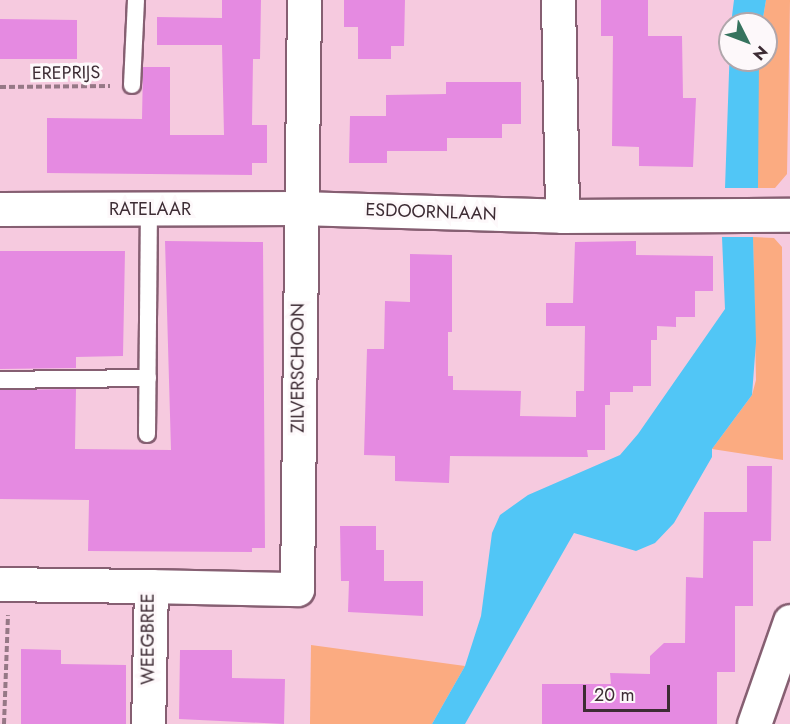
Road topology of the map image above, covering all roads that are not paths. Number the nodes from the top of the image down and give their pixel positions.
1 (136, 0) edge
2 (304, 0) edge
3 (558, 0) edge
4 (132, 86) road end
5 (299, 208) junction
6 (0, 209) edge
7 (148, 210) junction
8 (790, 214) edge
9 (562, 216) junction
10 (148, 378) junction
11 (0, 380) edge
12 (147, 434) dead end
13 (4, 584) edge
14 (150, 586) junction
15 (790, 621) edge
16 (148, 724) edge
17 (754, 724) edge

1 - 4 lane
2 - 5 street, ZILVERSCHOON
3 - 9 street
5 - 7 street, RATELAAR
5 - 9 street, ESDOORNLAAN
5 - 14 street, ZILVERSCHOON
6 - 7 street, RATELAAR
7 - 10 lane
8 - 9 street, ESDOORNLAAN
10 - 11 lane
10 - 12 lane
13 - 14 street, WEEGBREE
14 - 16 street, WEEGBREE
15 - 17 street

